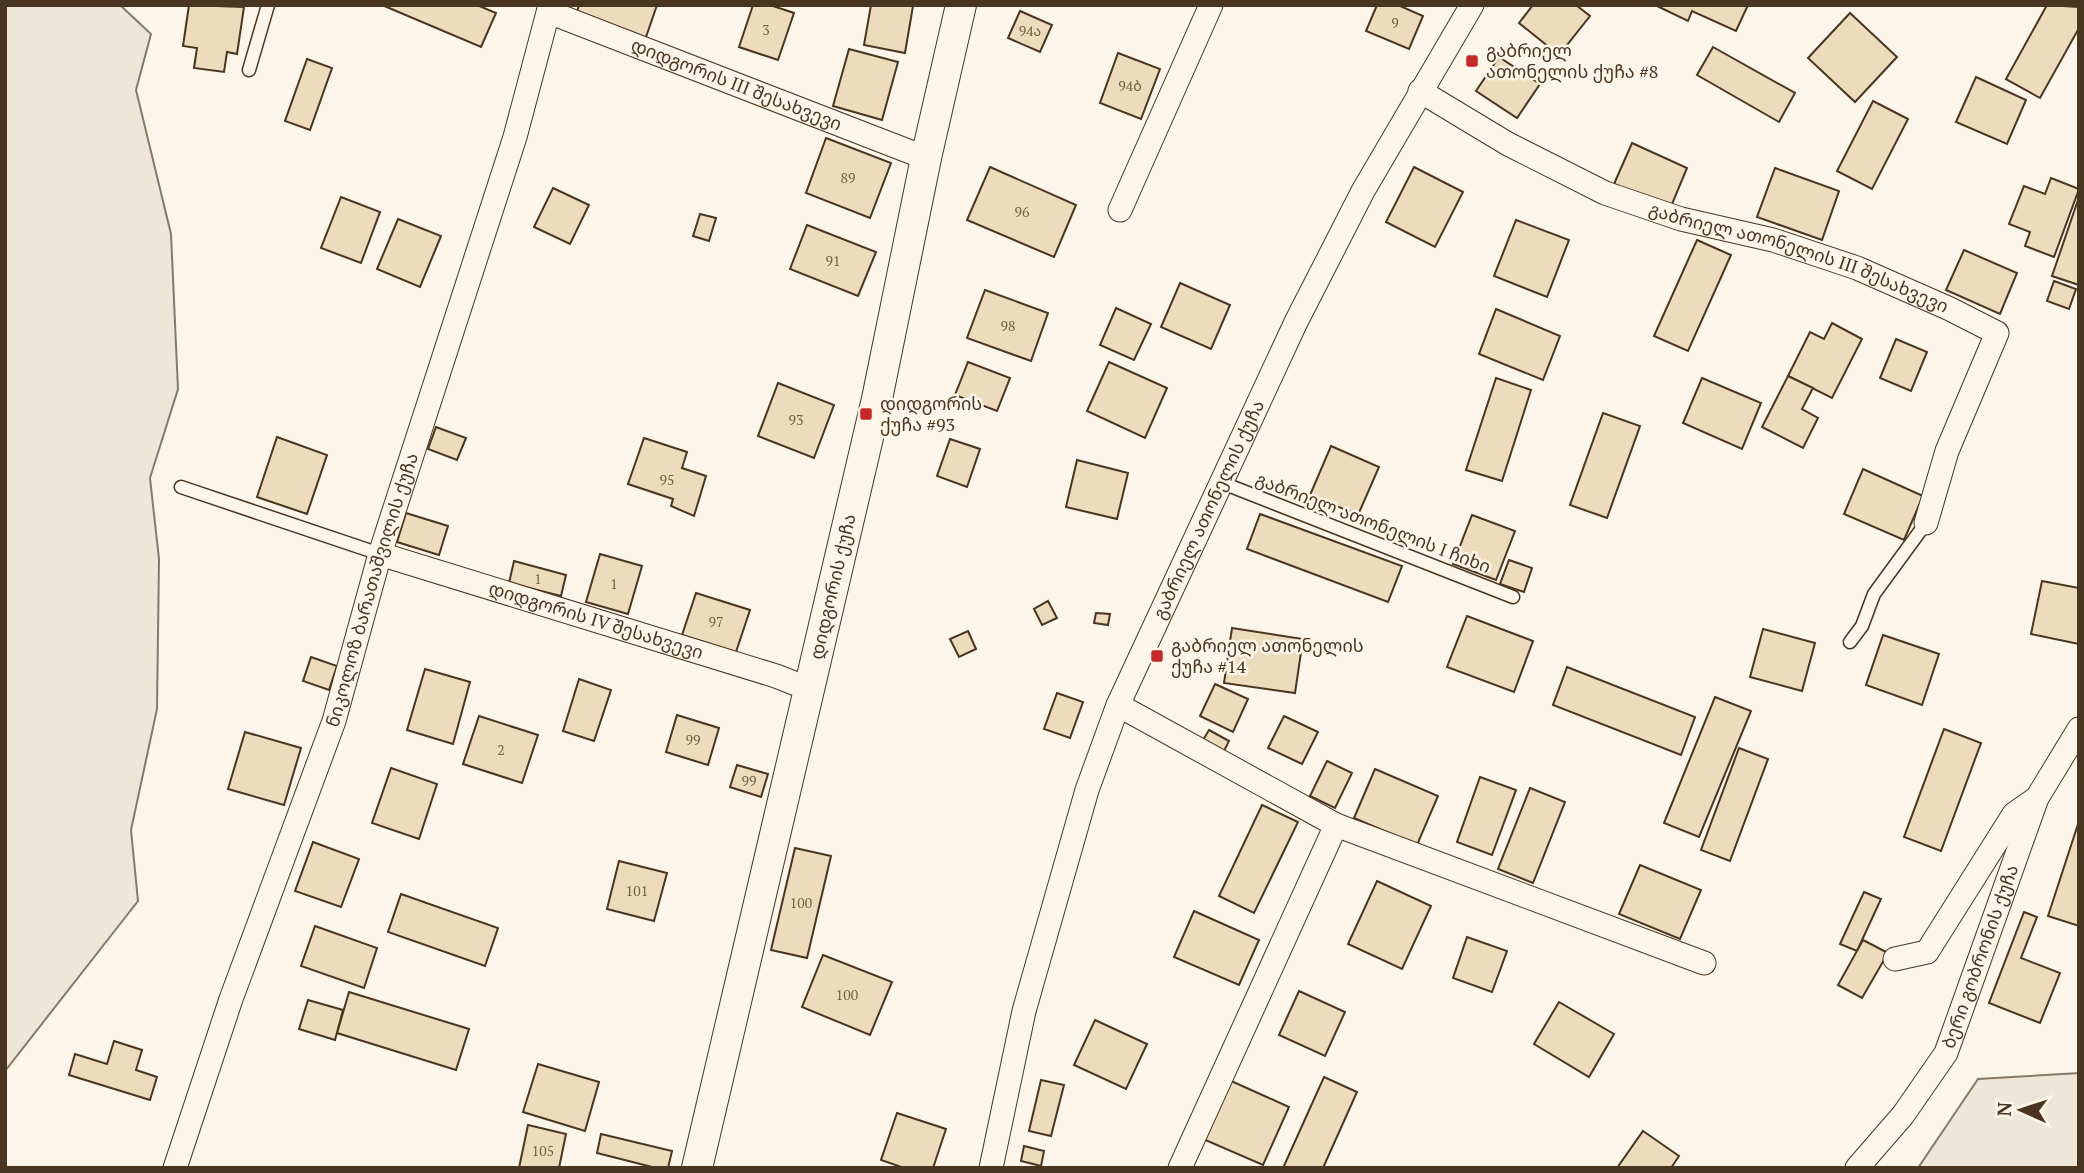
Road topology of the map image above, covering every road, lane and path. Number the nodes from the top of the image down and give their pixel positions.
1 (268, 5) edge
2 (961, 5) edge
3 (1211, 5) edge
4 (1472, 5) edge
5 (550, 8) edge
6 (249, 70) dead end
7 (1420, 92) junction
8 (926, 158) junction
9 (1120, 210) dead end
10 (1220, 482) junction
11 (181, 487) dead end
12 (1926, 523) joint
13 (380, 554) junction
14 (1513, 597) dead end
15 (1850, 642) dead end
16 (809, 689) junction
17 (1118, 705) junction
18 (2079, 729) edge
19 (2037, 798) junction
20 (1336, 825) junction
21 (1895, 959) dead end
22 (1704, 964) dead end
23 (175, 1168) edge
24 (697, 1168) edge
25 (991, 1168) edge
26 (1180, 1168) edge
27 (1857, 1168) edge

1 - 6 lane
2 - 8 street, დიდგორის ქუჩა
3 - 9 street
4 - 7 street, გაბრიელ ათონელის ქუჩა
5 - 8 street, დიდგორის III შესახვევი
5 - 13 street, ნიკოლოზ ბარათაშვილის ქუჩა
7 - 10 street, გაბრიელ ათონელის ქუჩა
7 - 12 street, გაბრიელ ათონელის III შესახვევი
8 - 16 street, დიდგორის ქუჩა
10 - 14 lane, გაბრიელ ათონელის I ჩიხი
10 - 17 street, გაბრიელ ათონელის ქუჩა
11 - 13 lane
12 - 15 lane
13 - 16 street, დიდგორის IV შესახვევი
13 - 23 street, ნიკოლოზ ბარათაშვილის ქუჩა
16 - 24 street, დიდგორის ქუჩა
17 - 20 street
17 - 25 street, გაბრიელ ათონელის ქუჩა
18 - 19 street, ბერი გობრონის ქუჩა
19 - 21 street
19 - 27 street, ბერი გობრონის ქუჩა
20 - 22 street
20 - 26 street

